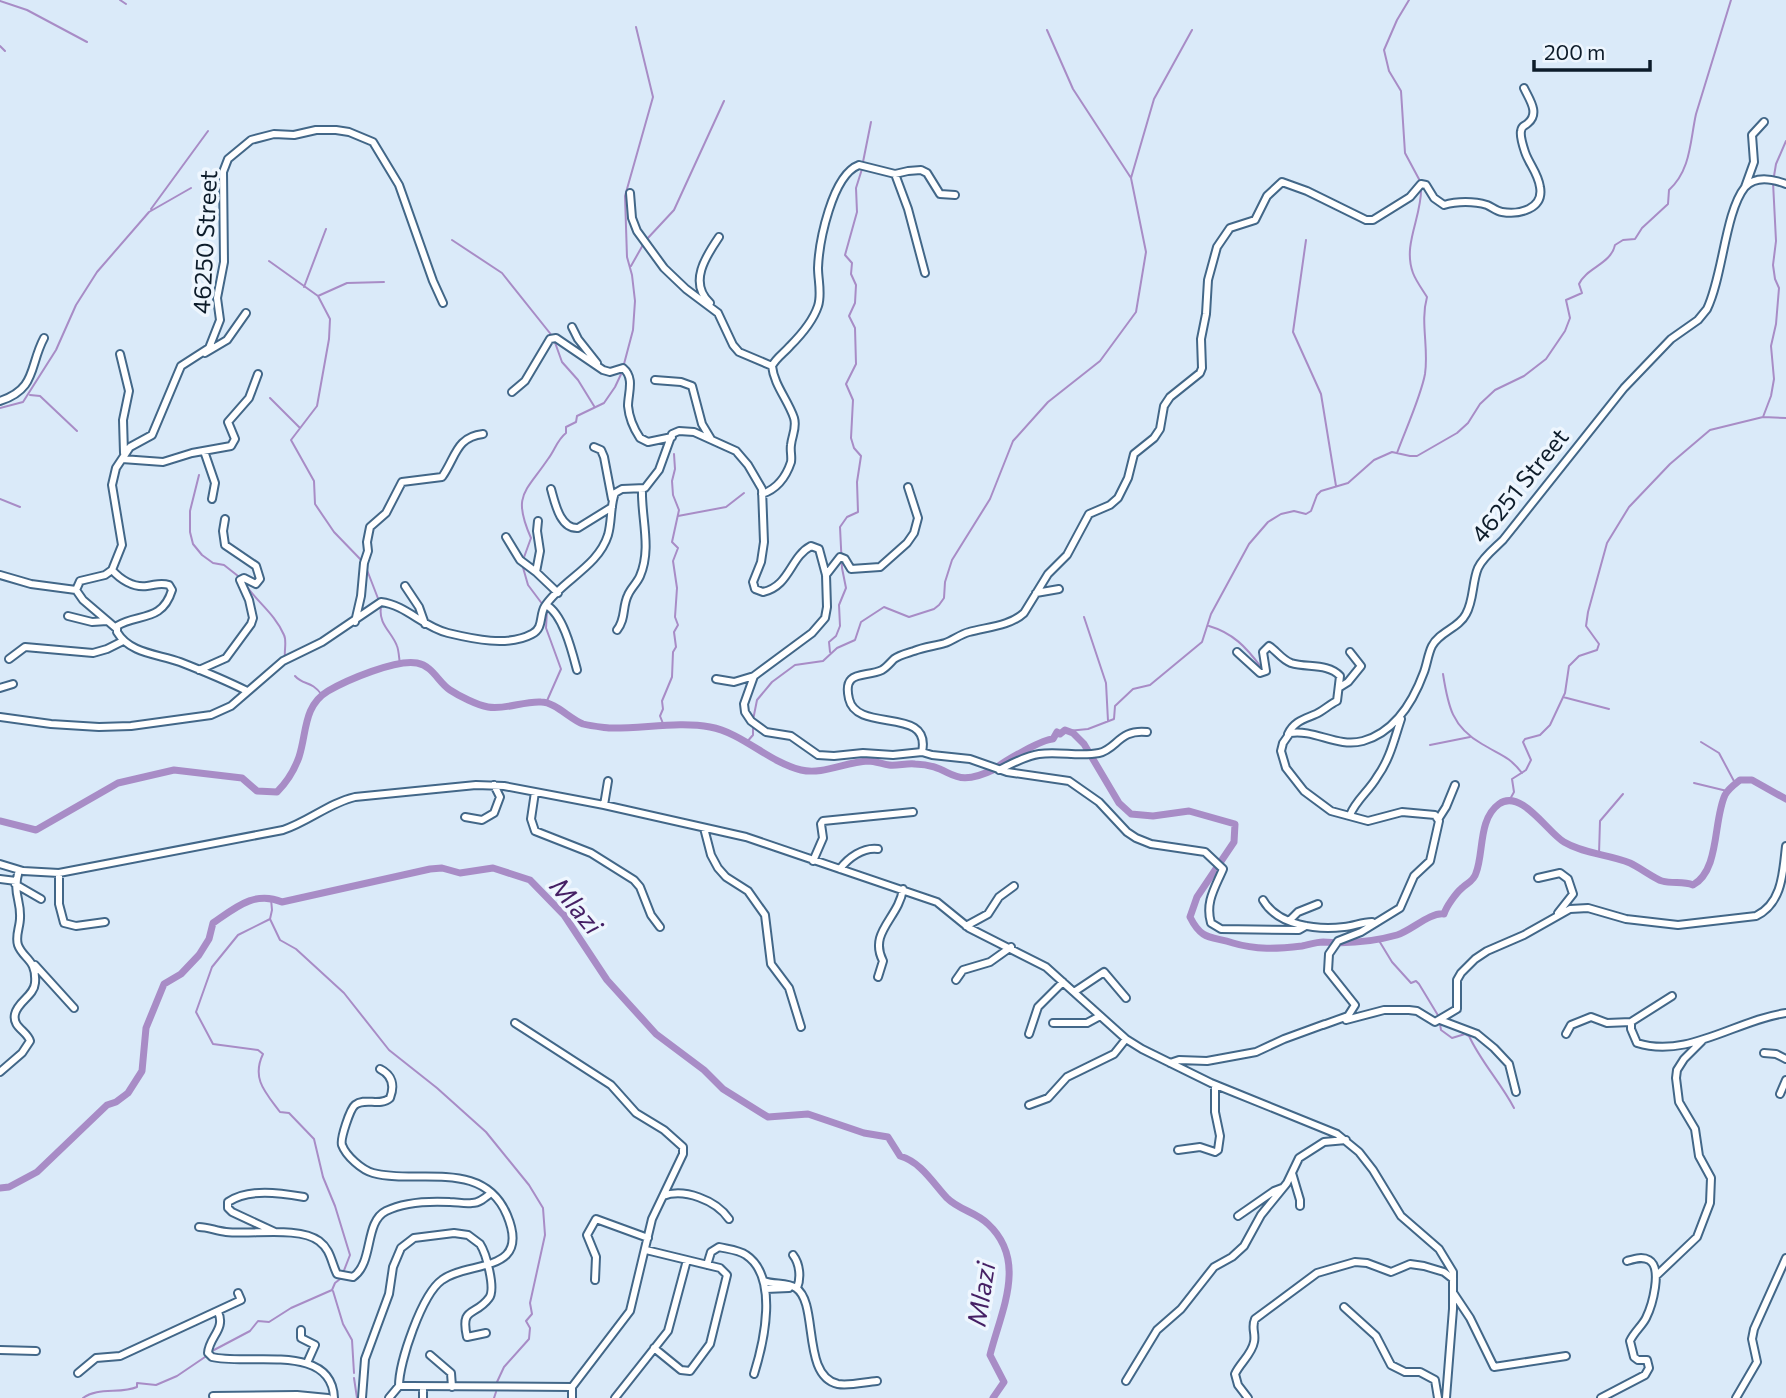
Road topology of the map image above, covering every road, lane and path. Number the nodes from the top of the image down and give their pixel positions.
1 (1524, 88) dead end
2 (1764, 122) dead end
3 (895, 174) junction
4 (1786, 184) edge
5 (1744, 188) junction
6 (631, 193) dead end
7 (955, 195) dead end
8 (719, 237) dead end
9 (925, 273) dead end
10 (443, 303) dead end
11 (246, 313) dead end
12 (718, 313) junction
13 (572, 327) dead end
14 (44, 338) dead end
15 (203, 353) junction
16 (120, 354) dead end
17 (772, 366) junction
18 (603, 370) junction
19 (258, 374) dead end
20 (655, 380) dead end
21 (512, 392) dead end
22 (0, 401) edge
23 (483, 434) dead end
24 (671, 436) junction
25 (712, 441) junction
26 (594, 447) dead end
27 (204, 451) junction
28 (123, 457) junction
29 (908, 487) dead end
30 (551, 489) dead end
31 (642, 489) junction
32 (762, 494) junction
33 (212, 499) dead end
34 (612, 504) junction
35 (225, 519) dead end
36 (538, 521) dead end
37 (506, 537) dead end
38 (112, 570) junction
39 (536, 572) junction
40 (0, 575) edge
41 (827, 575) junction
42 (405, 586) dead end
43 (1059, 589) dead end
44 (76, 590) junction
45 (558, 593) junction
46 (1036, 593) junction
47 (546, 605) junction
48 (68, 616) dead end
49 (107, 621) junction
50 (355, 622) junction
51 (426, 626) junction
52 (117, 629) junction
53 (617, 630) dead end
54 (123, 640) junction
55 (1237, 652) dead end
56 (1350, 652) dead end
57 (9, 659) dead end
58 (199, 670) junction
59 (578, 670) dead end
60 (754, 676) junction
61 (716, 679) dead end
62 (13, 684) dead end
63 (1340, 687) junction
64 (0, 688) edge
65 (247, 691) junction
66 (1402, 716) junction
67 (0, 717) edge
68 (1146, 732) dead end
69 (1288, 734) junction
70 (922, 752) junction
71 (999, 770) junction
72 (608, 781) dead end
73 (494, 785) junction
74 (1455, 785) dead end
75 (535, 792) junction
76 (604, 805) junction
77 (913, 812) dead end
78 (1350, 815) junction
79 (466, 817) dead end
80 (1439, 818) junction
81 (704, 828) junction
82 (1786, 846) edge
83 (878, 849) dead end
84 (813, 861) junction
85 (0, 866) edge
86 (840, 869) junction
87 (59, 873) junction
88 (16, 876) junction
89 (1538, 878) dead end
90 (0, 879) edge
91 (1014, 886) dead end
92 (903, 889) junction
93 (41, 899) dead end
94 (1263, 900) dead end
95 (1318, 904) dead end
96 (1557, 914) junction
97 (1289, 921) junction
98 (105, 922) dead end
99 (1374, 923) junction
100 (966, 926) junction
101 (1306, 926) junction
102 (660, 927) dead end
103 (1011, 947) junction
104 (33, 965) junction
105 (878, 977) dead end
106 (956, 980) dead end
107 (1063, 982) junction
108 (1074, 992) junction
109 (1672, 996) dead end
110 (1126, 998) dead end
111 (74, 1008) dead end
112 (1354, 1008) junction
113 (1786, 1013) edge
114 (1368, 1014) junction
115 (1100, 1016) junction
116 (1440, 1020) junction
117 (515, 1023) dead end
118 (1053, 1023) dead end
119 (1631, 1023) junction
120 (1323, 1025) junction
121 (801, 1027) dead end
122 (1029, 1034) dead end
123 (1566, 1034) dead end
124 (1126, 1039) junction
125 (1702, 1041) junction
126 (1764, 1053) dead end
127 (1786, 1059) edge
128 (1170, 1063) junction
129 (380, 1069) dead end
130 (0, 1072) edge
131 (1786, 1080) edge
132 (1215, 1084) junction
133 (1516, 1092) dead end
134 (1780, 1094) dead end
135 (1029, 1105) dead end
136 (1346, 1140) junction
137 (1178, 1150) dead end
138 (1292, 1173) junction
139 (1284, 1187) junction
140 (491, 1194) junction
141 (663, 1196) junction
142 (304, 1197) dead end
143 (1300, 1206) dead end
144 (1238, 1216) dead end
145 (729, 1219) dead end
146 (199, 1227) dead end
147 (277, 1233) junction
148 (648, 1238) junction
149 (646, 1250) junction
150 (793, 1255) dead end
151 (1786, 1258) edge
152 (687, 1260) junction
153 (1627, 1261) dead end
154 (707, 1265) junction
155 (488, 1266) junction
156 (1656, 1276) junction
157 (1453, 1279) junction
158 (595, 1280) dead end
159 (765, 1285) junction
160 (794, 1287) junction
161 (238, 1293) dead end
162 (1454, 1294) junction
163 (1344, 1307) dead end
164 (218, 1312) junction
165 (301, 1330) dead end
166 (486, 1333) dead end
167 (654, 1348) junction
168 (0, 1350) edge
169 (36, 1351) dead end
170 (430, 1355) dead end
171 (1566, 1356) dead end
172 (307, 1363) junction
173 (78, 1373) dead end
174 (754, 1374) dead end
175 (877, 1381) dead end
176 (1126, 1381) dead end
177 (399, 1386) junction
178 (423, 1387) junction
179 (452, 1387) junction
180 (527, 1387) junction
181 (572, 1387) junction
182 (468, 1388) junction
183 (213, 1396) dead end
184 (328, 1398) edge
185 (334, 1398) edge
186 (362, 1398) edge
187 (388, 1398) edge
188 (423, 1398) edge
189 (468, 1398) edge
190 (528, 1398) edge
191 (572, 1398) edge
192 (615, 1398) edge
193 (1248, 1398) edge
194 (1438, 1398) edge
195 (1446, 1398) edge
196 (1601, 1398) edge
197 (1736, 1398) edge

1 - 46 street
2 - 5 street, 46251 Street
3 - 7 street
3 - 9 street
3 - 17 street
4 - 5 street
5 - 66 street, 46251 Street
6 - 12 street
8 - 12 street
10 - 15 street, 46250 Street
11 - 15 street
12 - 17 street
13 - 18 street
14 - 22 street
15 - 28 street, 46250 Street
16 - 28 street
17 - 32 street
18 - 21 street
18 - 24 street
19 - 27 street
20 - 25 street
23 - 50 street
24 - 25 street
24 - 31 street
25 - 32 street
26 - 34 street
27 - 28 street
27 - 33 street
28 - 38 street
29 - 41 street
30 - 34 street
31 - 34 street
31 - 53 street
32 - 41 street
34 - 45 street
35 - 58 street
36 - 39 street
37 - 39 street
38 - 44 street
38 - 52 street
39 - 45 street
40 - 44 street
41 - 60 street
42 - 51 street
43 - 46 street
44 - 49 street
45 - 47 street
46 - 70 street
47 - 51 street
47 - 59 street
48 - 49 street
49 - 52 street
50 - 51 street
50 - 65 street
52 - 54 street
54 - 57 street
54 - 58 street
55 - 63 street
56 - 63 street
58 - 65 street
60 - 61 street
60 - 70 street
62 - 64 street
63 - 69 street
65 - 67 street
66 - 69 street, 46251 Street
66 - 78 street
68 - 71 street
69 - 78 street
70 - 71 street
71 - 101 street
72 - 76 street
73 - 75 street
73 - 79 street
73 - 87 street
74 - 80 street
75 - 76 street
75 - 102 street
76 - 81 street
77 - 84 street
78 - 80 street
80 - 99 street
81 - 84 street
81 - 121 street
82 - 96 street
83 - 86 street
84 - 86 street
85 - 88 street
86 - 92 street
87 - 88 street
87 - 98 street
88 - 90 street
88 - 93 street
88 - 104 street
89 - 96 street
91 - 100 street
92 - 100 street
92 - 105 street
94 - 97 street
95 - 97 street
96 - 116 street
97 - 101 street
99 - 101 street
99 - 112 street
100 - 103 street
103 - 106 street
103 - 107 street
104 - 111 street
104 - 130 street
107 - 108 street
107 - 122 street
108 - 110 street
108 - 115 street
109 - 119 street
112 - 114 street
112 - 120 street
113 - 125 street
114 - 116 street
114 - 120 street
115 - 118 street
115 - 124 street
116 - 133 street
117 - 141 street
119 - 123 street
119 - 125 street
120 - 128 street
124 - 128 street
124 - 135 street
125 - 156 street
126 - 127 street
128 - 132 street
129 - 140 street
131 - 134 street
132 - 136 street
132 - 137 street
136 - 138 street
136 - 157 street
138 - 139 street
138 - 143 street
139 - 144 street
139 - 176 street
140 - 147 street
140 - 155 street
141 - 145 street
141 - 148 street
142 - 147 street
146 - 147 street
148 - 149 street
148 - 158 street
149 - 152 street
149 - 181 street
150 - 160 street
151 - 197 street
152 - 154 street
152 - 167 street
153 - 156 street
154 - 159 street
154 - 167 street
155 - 166 street
155 - 177 street
155 - 186 street
156 - 196 street
157 - 162 street
157 - 193 street
159 - 160 street
159 - 174 street
160 - 175 street
161 - 164 street
162 - 171 street
162 - 195 street
163 - 194 street
164 - 172 street
164 - 173 street
165 - 172 street
167 - 192 street
168 - 169 street
170 - 179 street
172 - 185 street
177 - 178 street
177 - 187 street
178 - 179 street
178 - 188 street
179 - 182 street
180 - 181 street
180 - 182 street
180 - 190 street
181 - 191 street
182 - 189 street
183 - 184 street

